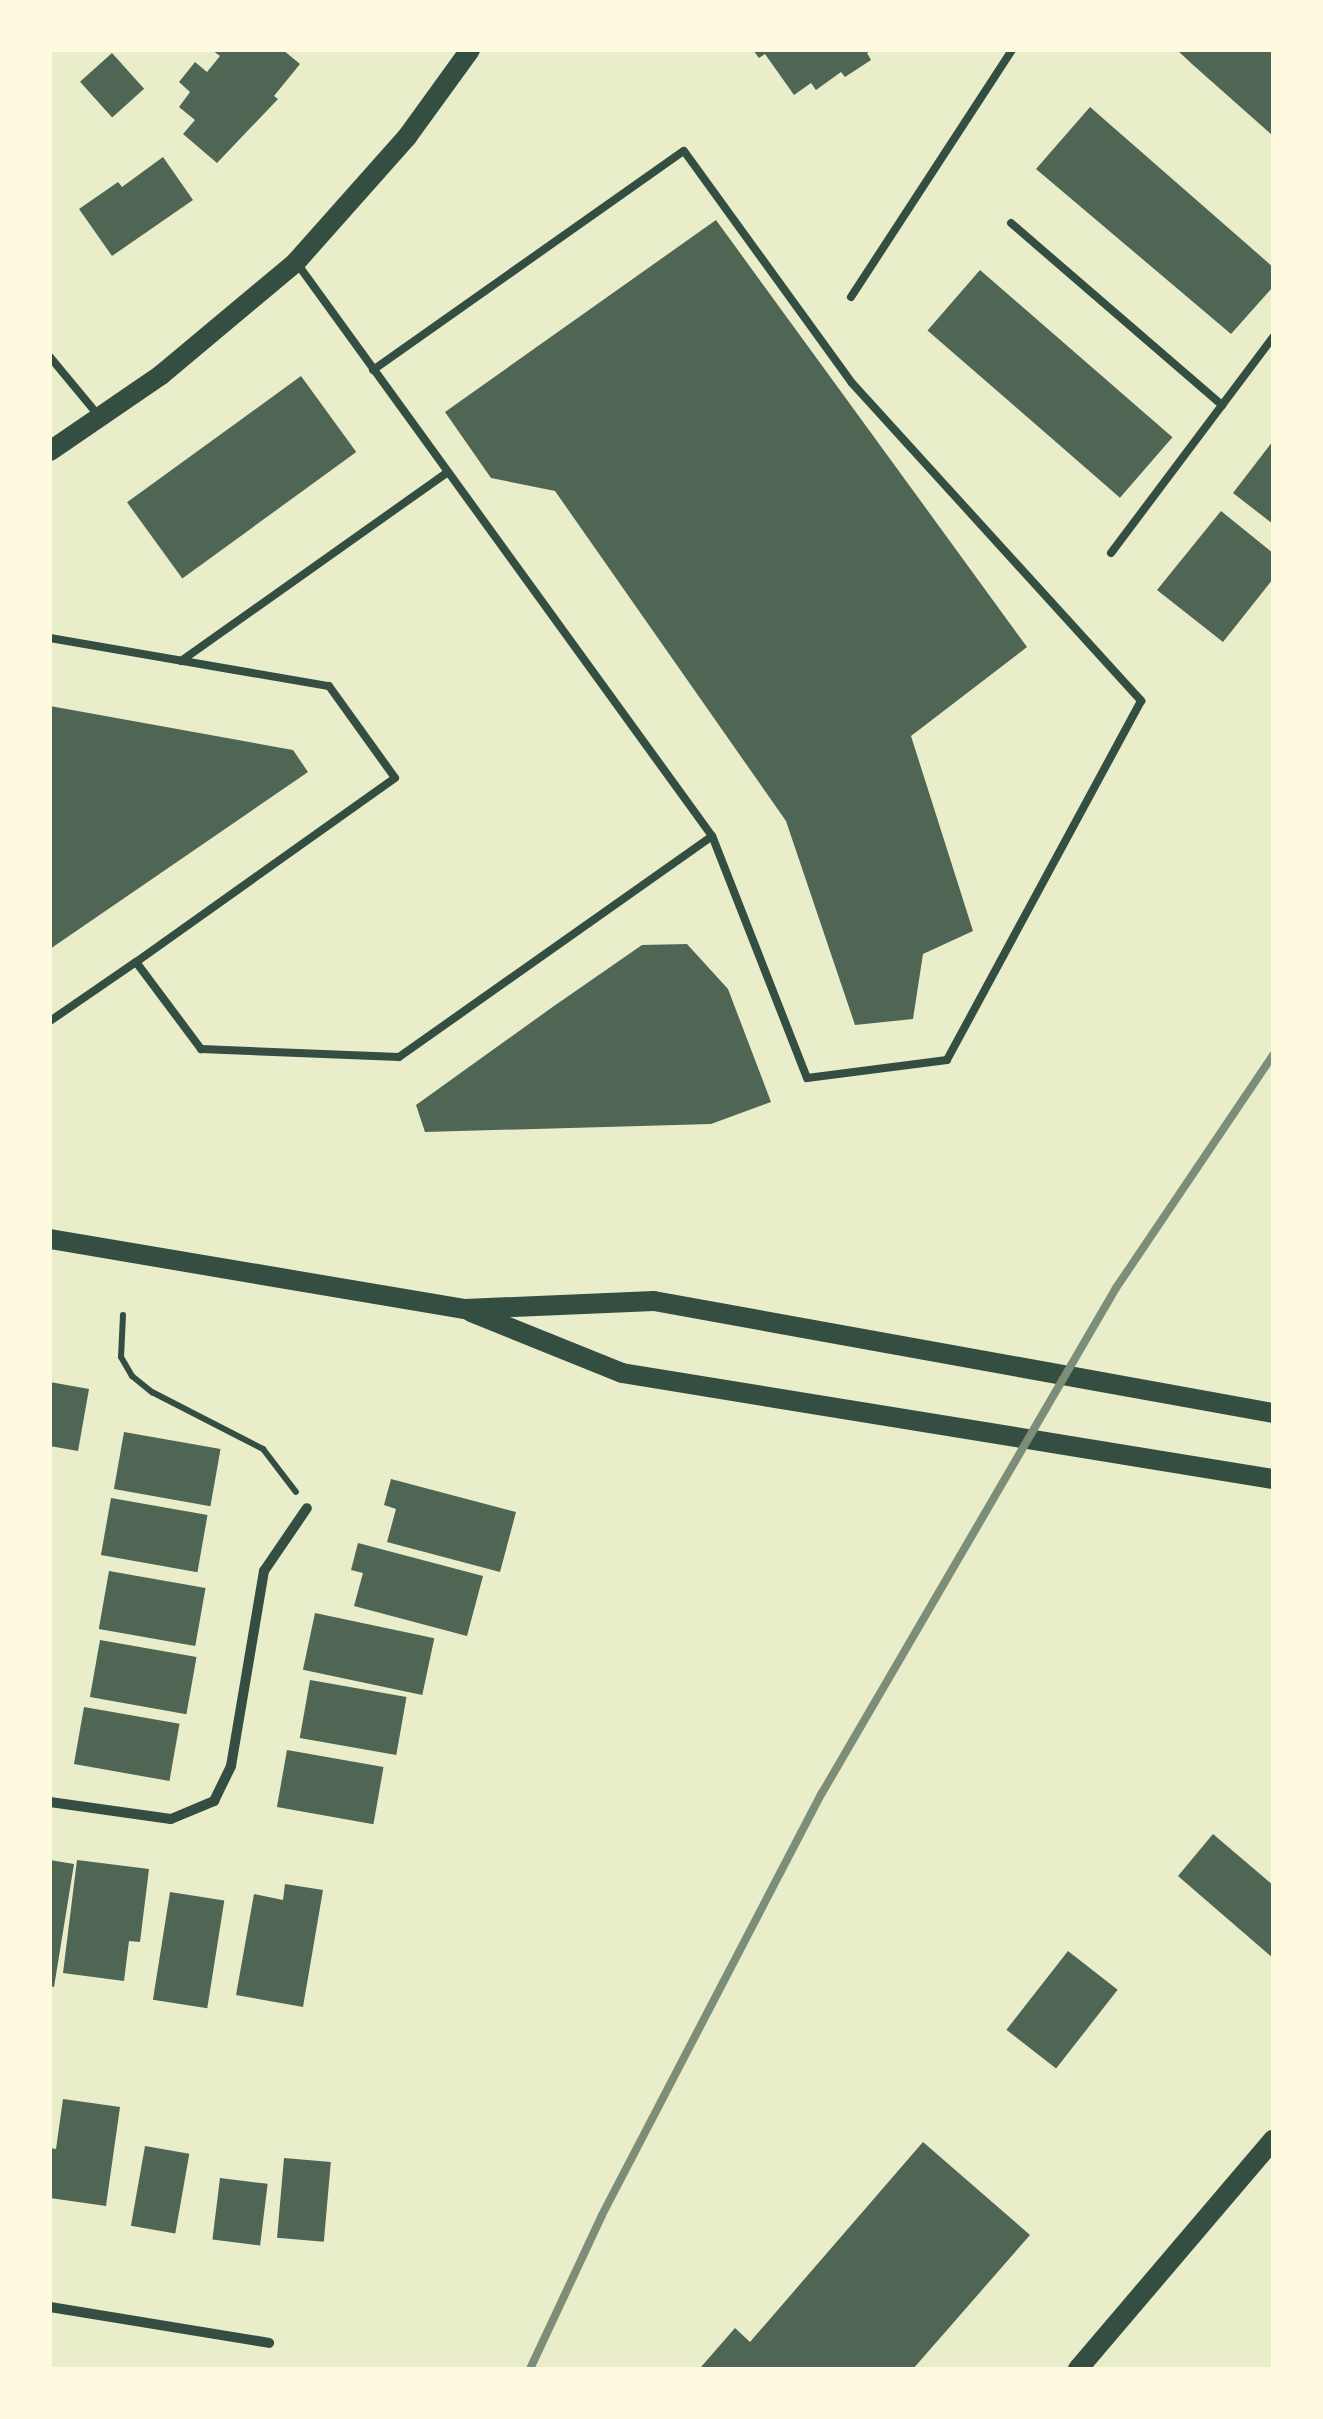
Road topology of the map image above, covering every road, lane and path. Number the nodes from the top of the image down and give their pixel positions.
1 (470, 50) edge
2 (1012, 50) edge
3 (1010, 223) dead end
4 (296, 262) junction
5 (850, 297) dead end
6 (1273, 337) edge
7 (50, 357) edge
8 (373, 370) junction
9 (1222, 405) junction
10 (101, 418) junction
11 (50, 451) edge
12 (447, 473) junction
13 (1111, 553) dead end
14 (50, 638) edge
15 (181, 660) junction
16 (712, 836) junction
17 (136, 962) junction
18 (50, 1022) edge
19 (50, 1239) edge
20 (465, 1309) junction
21 (123, 1315) dead end
22 (1273, 1412) edge
23 (1273, 1479) edge
24 (307, 1508) joint
25 (50, 1802) edge
26 (1273, 2140) edge
27 (50, 2306) edge
28 (268, 2343) dead end
29 (1078, 2369) edge

1 - 4 main road
2 - 5 lane
3 - 9 lane
4 - 8 lane
4 - 10 main road
6 - 9 lane
7 - 10 lane
8 - 12 lane
8 - 16 lane
9 - 13 lane
10 - 11 main road
12 - 15 lane
12 - 16 lane
14 - 15 lane
15 - 17 lane
16 - 17 lane
17 - 18 lane
19 - 20 main road
20 - 22 main road
20 - 23 main road
21 - 24 path
24 - 25 street
26 - 29 main road
27 - 28 street

